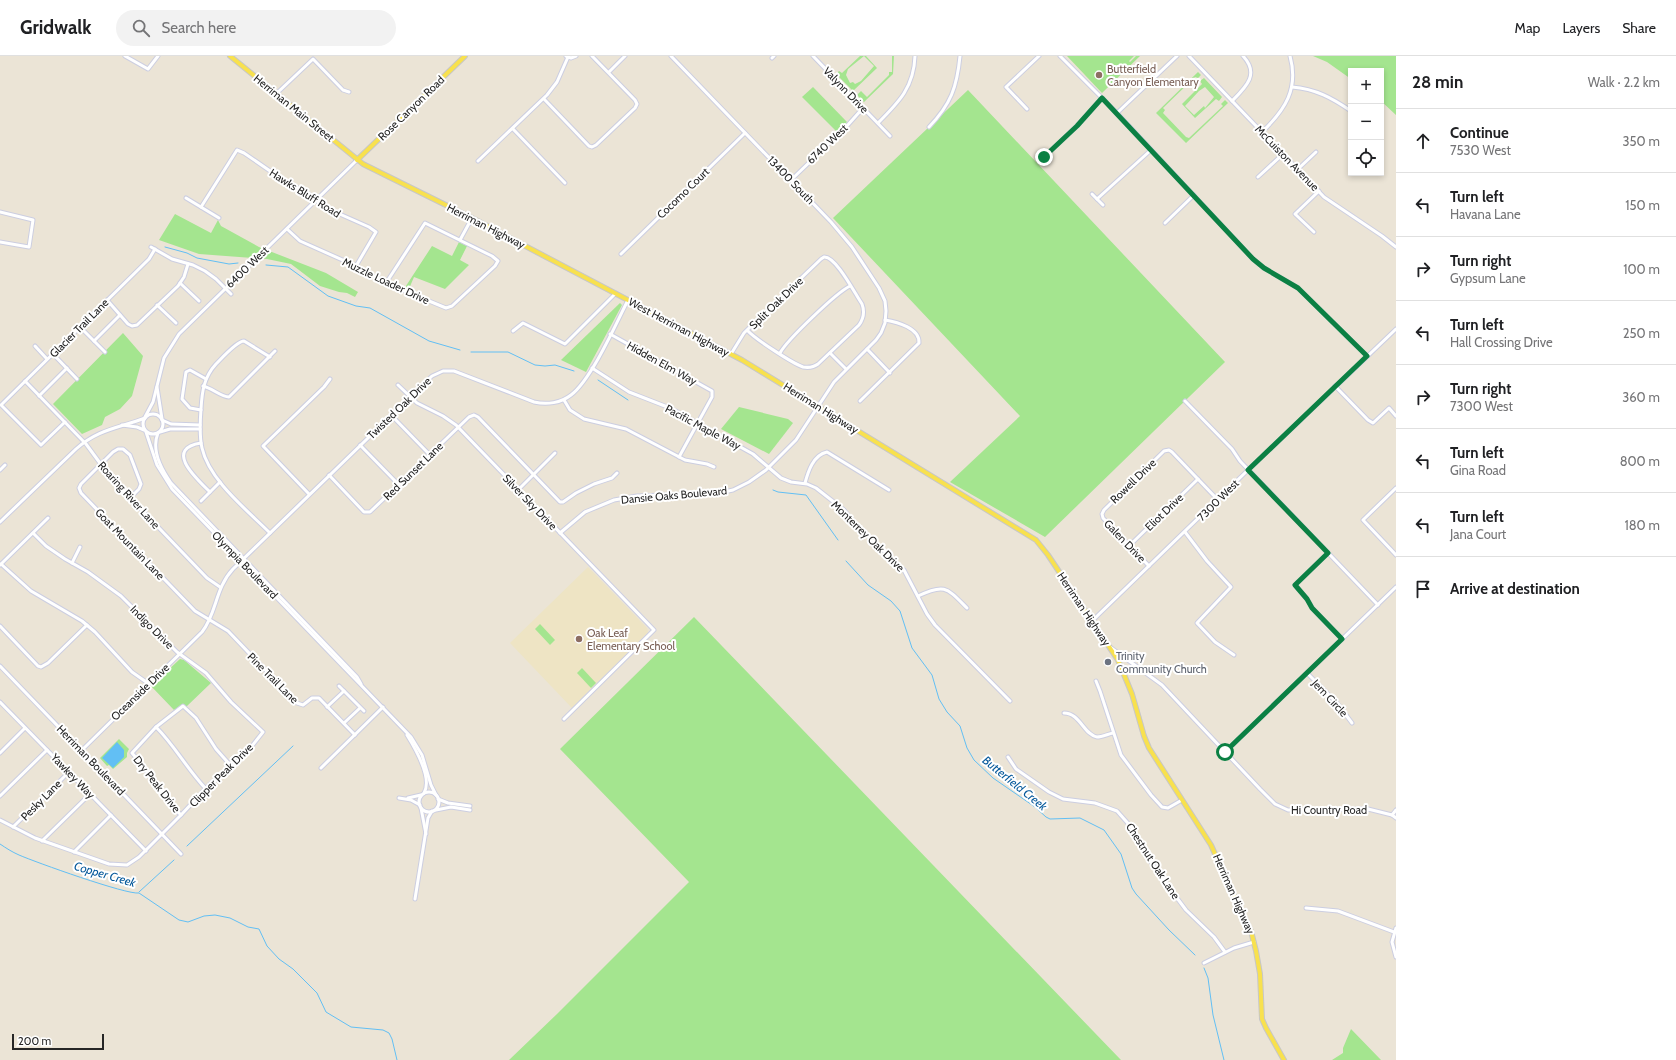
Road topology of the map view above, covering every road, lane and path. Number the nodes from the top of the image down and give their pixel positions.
1 (125, 56) edge
2 (158, 56) edge
3 (230, 56) edge
4 (465, 56) edge
5 (576, 56) edge
6 (592, 56) edge
7 (625, 56) edge
8 (671, 56) edge
9 (813, 56) edge
10 (915, 56) edge
11 (960, 56) edge
12 (1039, 56) edge
13 (1060, 56) edge
14 (1177, 56) edge
15 (1189, 56) edge
16 (1243, 56) edge
17 (1290, 56) edge
18 (567, 57) edge
19 (609, 72) junction
20 (1292, 87) junction
21 (349, 92) dead end
22 (276, 94) junction
23 (1102, 98) junction
24 (544, 99) junction
25 (1232, 101) junction
26 (863, 108) junction
27 (1027, 109) dead end
28 (1348, 109) edge
29 (1117, 114) junction
30 (878, 123) junction
31 (929, 127) dead end
32 (513, 129) junction
33 (1262, 132) junction
34 (745, 133) junction
35 (890, 136) dead end
36 (1151, 150) junction
37 (1316, 152) dead end
38 (1283, 154) junction
39 (1044, 157) dead end
40 (357, 160) junction
41 (478, 161) dead end
42 (1298, 170) junction
43 (1258, 177) dead end
44 (791, 180) junction
45 (565, 183) dead end
46 (1319, 191) junction
47 (1092, 194) dead end
48 (1194, 195) junction
49 (186, 198) dead end
50 (1097, 199) junction
51 (316, 200) junction
52 (1103, 205) dead end
53 (201, 207) junction
54 (0, 212) edge
55 (219, 218) dead end
56 (472, 218) junction
57 (1165, 223) dead end
58 (287, 229) junction
59 (1314, 232) dead end
60 (460, 240) junction
61 (0, 242) edge
62 (151, 247) dead end
63 (1396, 248) edge
64 (155, 249) junction
65 (621, 254) dead end
66 (188, 264) junction
67 (356, 266) junction
68 (180, 283) junction
69 (386, 283) junction
70 (850, 286) junction
71 (226, 288) junction
72 (231, 294) dead end
73 (615, 294) junction
74 (107, 300) junction
75 (628, 300) junction
76 (199, 301) dead end
77 (157, 304) junction
78 (120, 315) junction
79 (885, 320) junction
80 (176, 323) dead end
81 (80, 327) junction
82 (1396, 329) edge
83 (747, 330) junction
84 (513, 331) dead end
85 (610, 334) junction
86 (94, 341) junction
87 (35, 346) dead end
88 (867, 349) junction
89 (275, 351) dead end
90 (105, 352) dead end
91 (780, 353) junction
92 (830, 353) junction
93 (53, 354) junction
94 (731, 354) junction
95 (1367, 356) junction
96 (270, 357) junction
97 (47, 359) junction
98 (742, 360) joint
99 (67, 368) junction
100 (592, 368) junction
101 (846, 369) junction
102 (890, 373) junction
103 (77, 379) dead end
104 (206, 379) junction
105 (330, 379) dead end
106 (25, 381) junction
107 (398, 385) dead end
108 (203, 386) junction
109 (1335, 386) junction
110 (157, 387) junction
111 (39, 396) junction
112 (410, 397) junction
113 (564, 400) junction
114 (860, 401) dead end
115 (1185, 401) dead end
116 (1, 405) edge
117 (818, 407) junction
118 (201, 410) junction
119 (391, 415) junction
120 (1396, 416) edge
121 (145, 417) junction
122 (162, 420) junction
123 (65, 422) junction
124 (698, 423) junction
125 (122, 425) junction
126 (200, 427) junction
127 (458, 428) junction
128 (146, 432) junction
129 (159, 432) junction
130 (84, 442) junction
131 (201, 443) junction
132 (360, 445) junction
133 (556, 453) dead end
134 (430, 455) junction
135 (679, 457) junction
136 (5, 465) dead end
137 (101, 465) junction
138 (714, 467) dead end
139 (769, 467) junction
140 (0, 470) edge
141 (1248, 470) junction
142 (618, 473) dead end
143 (534, 474) junction
144 (329, 475) junction
145 (1198, 479) junction
146 (220, 482) junction
147 (804, 484) junction
148 (399, 485) junction
149 (1396, 488) edge
150 (518, 490) junction
151 (889, 490) dead end
152 (210, 492) junction
153 (309, 494) junction
154 (130, 498) junction
155 (1218, 500) junction
156 (201, 501) dead end
157 (1102, 514) joint
158 (48, 518) dead end
159 (0, 522) edge
160 (1185, 532) junction
161 (33, 533) junction
162 (270, 533) junction
163 (560, 533) junction
164 (1130, 546) junction
165 (80, 547) dead end
166 (1328, 553) junction
167 (248, 554) joint
168 (1396, 555) edge
169 (242, 560) junction
170 (72, 563) junction
171 (1, 564) edge
172 (1149, 566) junction
173 (220, 586) junction
174 (1396, 587) edge
175 (918, 596) junction
176 (1378, 604) junction
177 (967, 608) dead end
178 (209, 620) junction
179 (1092, 622) junction
180 (87, 625) junction
181 (0, 626) edge
182 (1342, 639) junction
183 (1110, 647) junction
184 (180, 654) junction
185 (1234, 655) dead end
186 (0, 666) edge
187 (1307, 673) junction
188 (1096, 681) dead end
189 (149, 684) junction
190 (339, 686) dead end
191 (344, 691) junction
192 (1010, 701) dead end
193 (0, 702) edge
194 (4, 706) junction
195 (328, 707) junction
196 (383, 707) junction
197 (360, 708) junction
198 (0, 710) edge
199 (364, 711) dead end
200 (1064, 713) dead end
201 (564, 719) dead end
202 (344, 723) junction
203 (1352, 723) dead end
204 (400, 725) junction
205 (156, 727) junction
206 (25, 728) junction
207 (262, 732) joint
208 (1113, 733) junction
209 (355, 735) junction
210 (47, 750) junction
211 (82, 750) junction
212 (1225, 752) junction
213 (0, 753) edge
214 (1008, 757) dead end
215 (232, 767) junction
216 (321, 768) dead end
217 (68, 772) junction
218 (206, 789) junction
219 (424, 793) junction
220 (90, 794) junction
221 (436, 795) junction
222 (0, 796) edge
223 (399, 798) dead end
224 (408, 798) junction
225 (438, 799) junction
226 (1182, 800) junction
227 (420, 806) junction
228 (470, 806) dead end
229 (433, 810) junction
230 (470, 810) dead end
231 (1396, 810) edge
232 (111, 815) junction
233 (181, 815) junction
234 (1392, 815) junction
235 (1396, 818) edge
236 (0, 820) edge
237 (13, 827) junction
238 (162, 834) junction
239 (426, 834) junction
240 (42, 841) junction
241 (146, 851) junction
242 (74, 852) junction
243 (181, 854) dead end
244 (415, 899) dead end
245 (1306, 908) dead end
246 (1396, 928) edge
247 (1394, 932) junction
248 (1254, 942) junction
249 (1225, 952) junction
250 (1396, 957) edge
251 (1204, 963) dead end
252 (1284, 1060) edge

1 - 2 street
3 - 22 main road, Herriman Main Street
4 - 40 main road, Rose Canyon Road
5 - 18 street
6 - 19 street
7 - 19 street
8 - 34 street, 13400 South
9 - 26 street, Valynn Drive
10 - 30 street
11 - 31 street
12 - 27 street
13 - 23 street
14 - 29 street
15 - 25 street, McCuiston Avenue
16 - 25 street
17 - 20 street
18 - 24 street
19 - 24 street
20 - 28 street
20 - 33 street
21 - 22 street
22 - 40 main road, Herriman Main Street
23 - 29 street
23 - 39 street
24 - 32 street
25 - 33 street, McCuiston Avenue
26 - 30 street, Valynn Drive
26 - 44 street, 6740 West
29 - 36 street
30 - 35 street, Valynn Drive
32 - 41 street
32 - 45 street
33 - 38 street, McCuiston Avenue
34 - 44 street, 13400 South
34 - 65 street, Cocomo Court
36 - 48 street
36 - 50 street
37 - 42 street
38 - 42 street, McCuiston Avenue
38 - 43 street
40 - 51 street, 6400 West
40 - 56 main road, Herriman Highway
42 - 46 street, McCuiston Avenue
44 - 79 street, 13400 South
46 - 59 street
46 - 63 street, McCuiston Avenue
47 - 50 street
48 - 57 street
48 - 95 street
49 - 53 street
50 - 52 street
51 - 53 street, Hawks Bluff Road
51 - 58 street, 6400 West
51 - 67 street, Hawks Bluff Road
53 - 55 street
54 - 61 street
56 - 60 street
56 - 73 main road, Herriman Highway
58 - 67 street, Muzzle Loader Drive
58 - 71 street, 6400 West
60 - 69 street
60 - 69 street, Muzzle Loader Drive
62 - 64 street
64 - 66 street
64 - 74 street, Glacier Trail Lane
66 - 68 street
66 - 71 street
67 - 69 street, Muzzle Loader Drive
68 - 76 street
68 - 77 street
70 - 83 street, Split Oak Drive
70 - 91 street
70 - 92 street
71 - 72 street
71 - 110 street, 6400 West
73 - 75 main road, West Herriman Highway
73 - 84 street
74 - 78 street
74 - 81 street, Glacier Trail Lane
75 - 85 street
75 - 94 main road, West Herriman Highway
77 - 78 street
77 - 80 street
78 - 86 street
79 - 88 street, Dansie Oaks Boulevard
79 - 102 street
81 - 86 street
81 - 93 street, Glacier Trail Lane
82 - 95 street, 7300 West
83 - 91 street
83 - 94 street, Split Oak Drive
85 - 100 street
85 - 124 street, Hidden Elm Way
86 - 90 street
87 - 97 street
88 - 101 street, Dansie Oaks Boulevard
88 - 102 street
89 - 96 street
91 - 92 street
92 - 101 street
93 - 97 street, Glacier Trail Lane
93 - 99 street
94 - 98 main road, West Herriman Highway
95 - 109 street, 7300 West
96 - 104 street
96 - 108 street
97 - 106 street, Glacier Trail Lane
98 - 117 main road, Herriman Highway
99 - 103 street
99 - 111 street
100 - 113 street
100 - 124 street, Pacific Maple Way
101 - 117 street, Dansie Oaks Boulevard
102 - 114 street
104 - 108 street
104 - 118 street
105 - 153 street
106 - 111 street, Roaring River Lane
106 - 116 street, Glacier Trail Lane
107 - 112 street, Silver Sky Drive
108 - 118 street
109 - 120 street
109 - 141 street, 7300 West
110 - 121 street, 6400 West
110 - 122 street, 6400 West
111 - 123 street, Roaring River Lane
112 - 113 street, Twisted Oak Drive
112 - 119 street, Twisted Oak Drive
112 - 127 street, Silver Sky Drive
113 - 135 street
115 - 141 street
116 - 123 street
117 - 139 street, Dansie Oaks Boulevard
117 - 179 main road, Herriman Highway
118 - 126 street
119 - 132 street, Twisted Oak Drive
119 - 134 street
121 - 122 street
121 - 125 street
121 - 128 street
122 - 126 street
122 - 129 street
123 - 130 street, Roaring River Lane
124 - 135 street
124 - 139 street, Pacific Maple Way
125 - 128 street
125 - 130 street
126 - 129 street
126 - 131 street
127 - 134 street, Red Sunset Lane
127 - 143 street, Red Sunset Lane
127 - 150 street, Silver Sky Drive
128 - 129 street
128 - 169 street, Olympia Boulevard
129 - 169 street, Olympia Boulevard
130 - 137 street, Roaring River Lane
130 - 159 street
131 - 146 street
131 - 152 street
132 - 144 street, Twisted Oak Drive
132 - 148 street
133 - 143 street
134 - 148 street, Red Sunset Lane
135 - 138 street
136 - 140 street
137 - 154 street, Roaring River Lane
137 - 154 street, Goat Mountain Lane
137 - 178 street, Goat Mountain Lane
139 - 147 street, Monterrey Oak Drive
139 - 163 street, Dansie Oaks Boulevard
141 - 155 street, 7300 West
141 - 166 street
142 - 143 street, Red Sunset Lane
143 - 150 street
144 - 148 street, Red Sunset Lane
144 - 153 street, Twisted Oak Drive
145 - 155 street
145 - 157 street, Rowell Drive
145 - 164 street, Eliot Drive
146 - 152 street
146 - 162 street
147 - 151 street
147 - 175 street, Monterrey Oak Drive
149 - 168 street
150 - 163 street, Silver Sky Drive
152 - 156 street
153 - 162 street, Twisted Oak Drive
154 - 173 street, Roaring River Lane
155 - 160 street, 7300 West
157 - 164 street, Galen Drive
158 - 161 street
160 - 172 street, 7300 West
160 - 185 street
161 - 170 street, Indigo Drive
161 - 171 street
162 - 167 street, Twisted Oak Drive
163 - 201 street, Silver Sky Drive
164 - 172 street, Galen Drive
165 - 170 street
166 - 176 street
166 - 182 street
167 - 169 street, Oceanside Drive
169 - 173 street, Oceanside Drive
169 - 196 street, Olympia Boulevard
170 - 184 street, Indigo Drive
171 - 180 street
172 - 179 street, 7300 West
173 - 178 street, Oceanside Drive
174 - 176 street
175 - 177 street
175 - 192 street, Monterrey Oak Drive
176 - 182 street
178 - 184 street, Oceanside Drive
178 - 195 street, Pine Trail Lane
179 - 183 main road, Herriman Highway
180 - 181 street
180 - 189 street
182 - 187 street
183 - 212 street, Hi Country Road
183 - 226 main road, Herriman Highway
184 - 189 street, Oceanside Drive
184 - 207 street, Indigo Drive
186 - 211 street, Herriman Boulevard
187 - 203 street, Jem Circle
187 - 212 street
188 - 208 street
189 - 211 street, Oceanside Drive
190 - 191 street
191 - 195 street
191 - 197 street
193 - 194 street, Yawkey Way
194 - 198 street
194 - 206 street, Yawkey Way
195 - 202 street, Pine Trail Lane
196 - 204 street, Olympia Boulevard
196 - 209 street
197 - 199 street
197 - 202 street
200 - 208 street
202 - 209 street, Pine Trail Lane
204 - 219 street, Olympia Boulevard
204 - 221 street, Olympia Boulevard
205 - 215 street
205 - 218 street
205 - 233 street, Dry Peak Drive
206 - 210 street, Yawkey Way
206 - 213 street
207 - 215 street, Clipper Peak Drive
208 - 226 street
209 - 216 street
210 - 217 street, Yawkey Way
210 - 222 street
211 - 238 street, Herriman Boulevard
212 - 234 street, Hi Country Road
214 - 249 street, Chestnut Oak Lane
215 - 218 street, Clipper Peak Drive
217 - 220 street, Yawkey Way
217 - 237 street, Pesky Lane
218 - 233 street, Clipper Peak Drive
219 - 221 street
219 - 224 street
219 - 227 street
220 - 232 street, Yawkey Way
220 - 240 street
221 - 225 street
223 - 224 street
224 - 227 street
225 - 228 street
225 - 229 street
226 - 248 main road, Herriman Highway
227 - 229 street
227 - 239 street
229 - 230 street
229 - 239 street
231 - 234 street
232 - 241 street, Yawkey Way
232 - 242 street
233 - 238 street, Clipper Peak Drive
234 - 235 street, Hi Country Road
236 - 237 street, Clipper Peak Drive
237 - 240 street, Clipper Peak Drive
238 - 241 street, Clipper Peak Drive
238 - 243 street, Herriman Boulevard
239 - 244 street
240 - 242 street, Clipper Peak Drive
241 - 242 street, Clipper Peak Drive
245 - 247 street
246 - 247 street
247 - 250 street
248 - 249 street
248 - 252 main road, Herriman Highway
249 - 251 street

